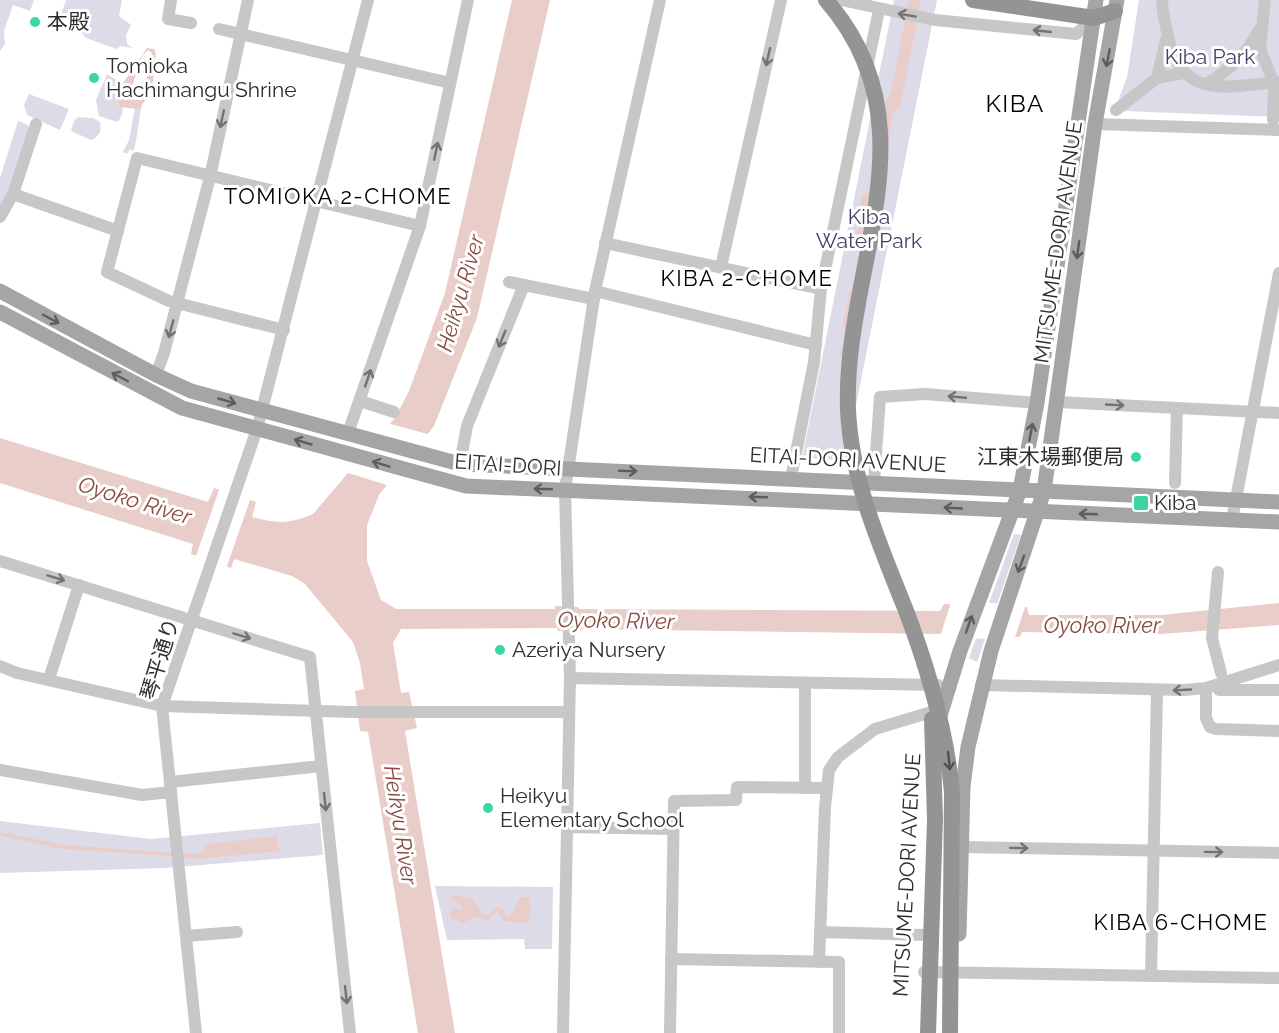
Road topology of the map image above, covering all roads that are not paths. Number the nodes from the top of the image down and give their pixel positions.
1 (171, 0) edge
2 (248, 0) edge
3 (368, 0) edge
4 (468, 0) edge
5 (660, 0) edge
6 (781, 0) edge
7 (825, 0) edge
8 (841, 0) edge
9 (973, 0) edge
10 (1096, 0) edge
11 (1102, 0) edge
12 (1162, 0) edge
13 (1265, 0) edge
14 (1116, 5) edge
15 (879, 10) junction
16 (1094, 18) junction
17 (191, 23) dead end
18 (1166, 27) junction
19 (1261, 27) junction
20 (219, 29) dead end
21 (240, 34) junction
22 (353, 62) junction
23 (1183, 73) junction
24 (1157, 78) junction
25 (450, 82) junction
26 (1277, 83) edge
27 (1206, 84) junction
28 (1116, 110) dead end
29 (36, 124) dead end
30 (1095, 124) junction
31 (1276, 125) edge
32 (210, 177) junction
33 (13, 194) junction
34 (317, 202) junction
35 (0, 217) edge
36 (420, 225) junction
37 (118, 231) junction
38 (605, 243) junction
39 (721, 267) junction
40 (1279, 274) edge
41 (509, 282) dead end
42 (524, 285) junction
43 (821, 289) junction
44 (0, 291) edge
45 (594, 295) junction
46 (178, 304) junction
47 (0, 312) edge
48 (284, 330) junction
49 (1273, 333) edge
50 (816, 345) junction
51 (156, 375) junction
52 (360, 401) junction
53 (1057, 402) junction
54 (1037, 404) junction
55 (1177, 408) junction
56 (262, 411) junction
57 (394, 412) dead end
58 (1253, 412) junction
59 (1279, 413) edge
60 (257, 429) junction
61 (348, 433) junction
62 (460, 464) junction
63 (570, 469) junction
64 (791, 478) junction
65 (874, 482) junction
66 (1176, 483) dead end
67 (565, 490) junction
68 (1020, 490) junction
69 (1044, 491) junction
70 (1236, 500) junction
71 (1279, 502) edge
72 (1011, 510) junction
73 (1039, 512) junction
74 (1232, 520) junction
75 (1279, 522) edge
76 (0, 561) edge
77 (1218, 572) dead end
78 (79, 585) junction
79 (192, 620) junction
80 (1279, 665) edge
81 (0, 666) edge
82 (1221, 673) dead end
83 (570, 678) junction
84 (49, 679) junction
85 (805, 683) junction
86 (948, 685) junction
87 (981, 685) junction
88 (1206, 688) junction
89 (1157, 690) junction
90 (1219, 690) dead end
91 (1279, 690) edge
92 (162, 706) junction
93 (942, 709) junction
94 (315, 710) junction
95 (569, 712) junction
96 (1279, 731) edge
97 (321, 766) junction
98 (0, 770) edge
99 (171, 787) junction
100 (805, 788) junction
101 (827, 788) junction
102 (567, 827) junction
103 (673, 829) junction
104 (961, 847) junction
105 (1153, 851) junction
106 (1279, 853) edge
107 (237, 932) dead end
108 (820, 932) junction
109 (925, 935) junction
110 (186, 936) junction
111 (672, 959) junction
112 (819, 962) junction
113 (923, 972) junction
114 (958, 972) junction
115 (1151, 976) junction
116 (1279, 978) edge
117 (196, 1033) edge
118 (350, 1033) edge
119 (563, 1033) edge
120 (670, 1033) edge
121 (839, 1033) edge
122 (921, 1033) edge
123 (928, 1033) edge
124 (950, 1033) edge
125 (957, 1033) edge

1 - 17 street
2 - 21 street
3 - 22 street, 琴平通り
4 - 25 street
5 - 38 street
6 -> 39 street
7 - 123 highway, bridge
7 -> 124 highway, bridge
8 - 15 street
9 - 16 highway
10 - 16 main road, MITSUME-DORI AVENUE
11 - 14 highway
12 - 18 street
13 - 19 street
14 - 16 highway
14 -> 30 main road, MITSUME-DORI AVENUE
16 -> 15 street
15 - 43 street
16 - 54 main road, MITSUME-DORI AVENUE
18 - 23 street
18 - 24 street
19 - 26 street
19 - 27 street
20 - 21 street
21 - 22 street
21 -> 32 street
22 - 25 street
22 - 34 street, 琴平通り
23 - 24 street
23 - 27 street
24 - 28 street
36 -> 25 street
26 - 27 street
26 - 31 street
29 - 33 street
30 - 31 street
30 -> 53 main road, MITSUME-DORI AVENUE
32 - 34 street
32 - 37 street
32 - 46 street
33 - 35 street
33 - 37 street
34 - 36 street
34 - 48 street, 琴平通り
52 -> 36 street
37 - 46 street
38 - 39 street
38 - 45 street
39 - 43 street
40 - 49 street
41 - 42 street
42 - 45 street
42 -> 62 street
43 - 50 street
44 -> 51 main road
45 - 50 street
45 - 63 street
46 - 48 street
46 -> 51 street
60 -> 47 main road, EITAI-DORI
48 - 56 street, 琴平通り
49 - 58 street
50 - 64 street
51 -> 56 main road
52 - 57 street
52 - 61 street
53 -> 55 street
53 - 69 main road, MITSUME-DORI AVENUE
54 -> 65 street
68 -> 54 main road, MITSUME-DORI AVENUE
55 - 58 street
55 - 66 street
56 - 60 street, 琴平通り
56 - 61 main road
58 - 59 street
58 - 70 street
67 -> 60 main road, EITAI-DORI
60 - 79 street, 琴平通り
61 - 62 main road, EITAI-DORI AVENUE
62 - 63 main road, EITAI-DORI AVENUE
63 -> 64 main road, EITAI-DORI AVENUE
63 - 67 street
64 - 65 main road, EITAI-DORI AVENUE
65 - 68 main road, EITAI-DORI AVENUE
72 -> 67 main road, EITAI-DORI
67 - 83 street
68 - 69 main road, EITAI-DORI AVENUE
68 - 72 main road, MITSUME-DORI AVENUE
69 - 70 main road, EITAI-DORI AVENUE
69 - 73 main road, MITSUME-DORI AVENUE
70 - 71 main road, EITAI-DORI AVENUE
70 - 74 street
72 - 73 main road
86 -> 72 main road, MITSUME-DORI AVENUE
74 -> 73 main road
73 -> 87 main road, MITSUME-DORI AVENUE
74 - 75 main road
76 -> 78 street
77 - 82 street
78 - 79 street
78 - 84 street
79 - 92 street, 琴平通り
79 -> 94 street
80 - 88 street
81 - 84 street
83 - 85 street
83 - 95 street
84 - 92 street
85 - 86 street
85 - 100 street
86 - 93 main road, MITSUME-DORI AVENUE
87 - 89 street
87 - 104 main road
88 -> 89 street
88 - 96 street
89 - 105 street
90 - 91 street
92 - 94 street
92 - 99 street, 琴平通り
93 - 101 street
93 - 109 main road, MITSUME-DORI AVENUE
94 - 95 street
94 - 97 street
95 - 102 street
97 - 99 street
97 -> 118 street
98 - 99 street
99 - 110 street, 琴平通り
100 - 101 street
100 - 103 street
101 - 108 street
102 - 103 street
102 - 119 street
103 - 111 street
104 -> 105 street
104 - 114 main road
105 -> 106 street
105 - 115 street
107 - 110 street
108 - 109 street
108 - 112 street
109 - 113 main road, MITSUME-DORI AVENUE
110 - 117 street, 琴平通り
111 - 112 street
111 - 120 street
112 - 121 street
113 - 114 street
113 - 122 main road, MITSUME-DORI AVENUE
114 - 115 street
114 - 125 main road
115 - 116 street

